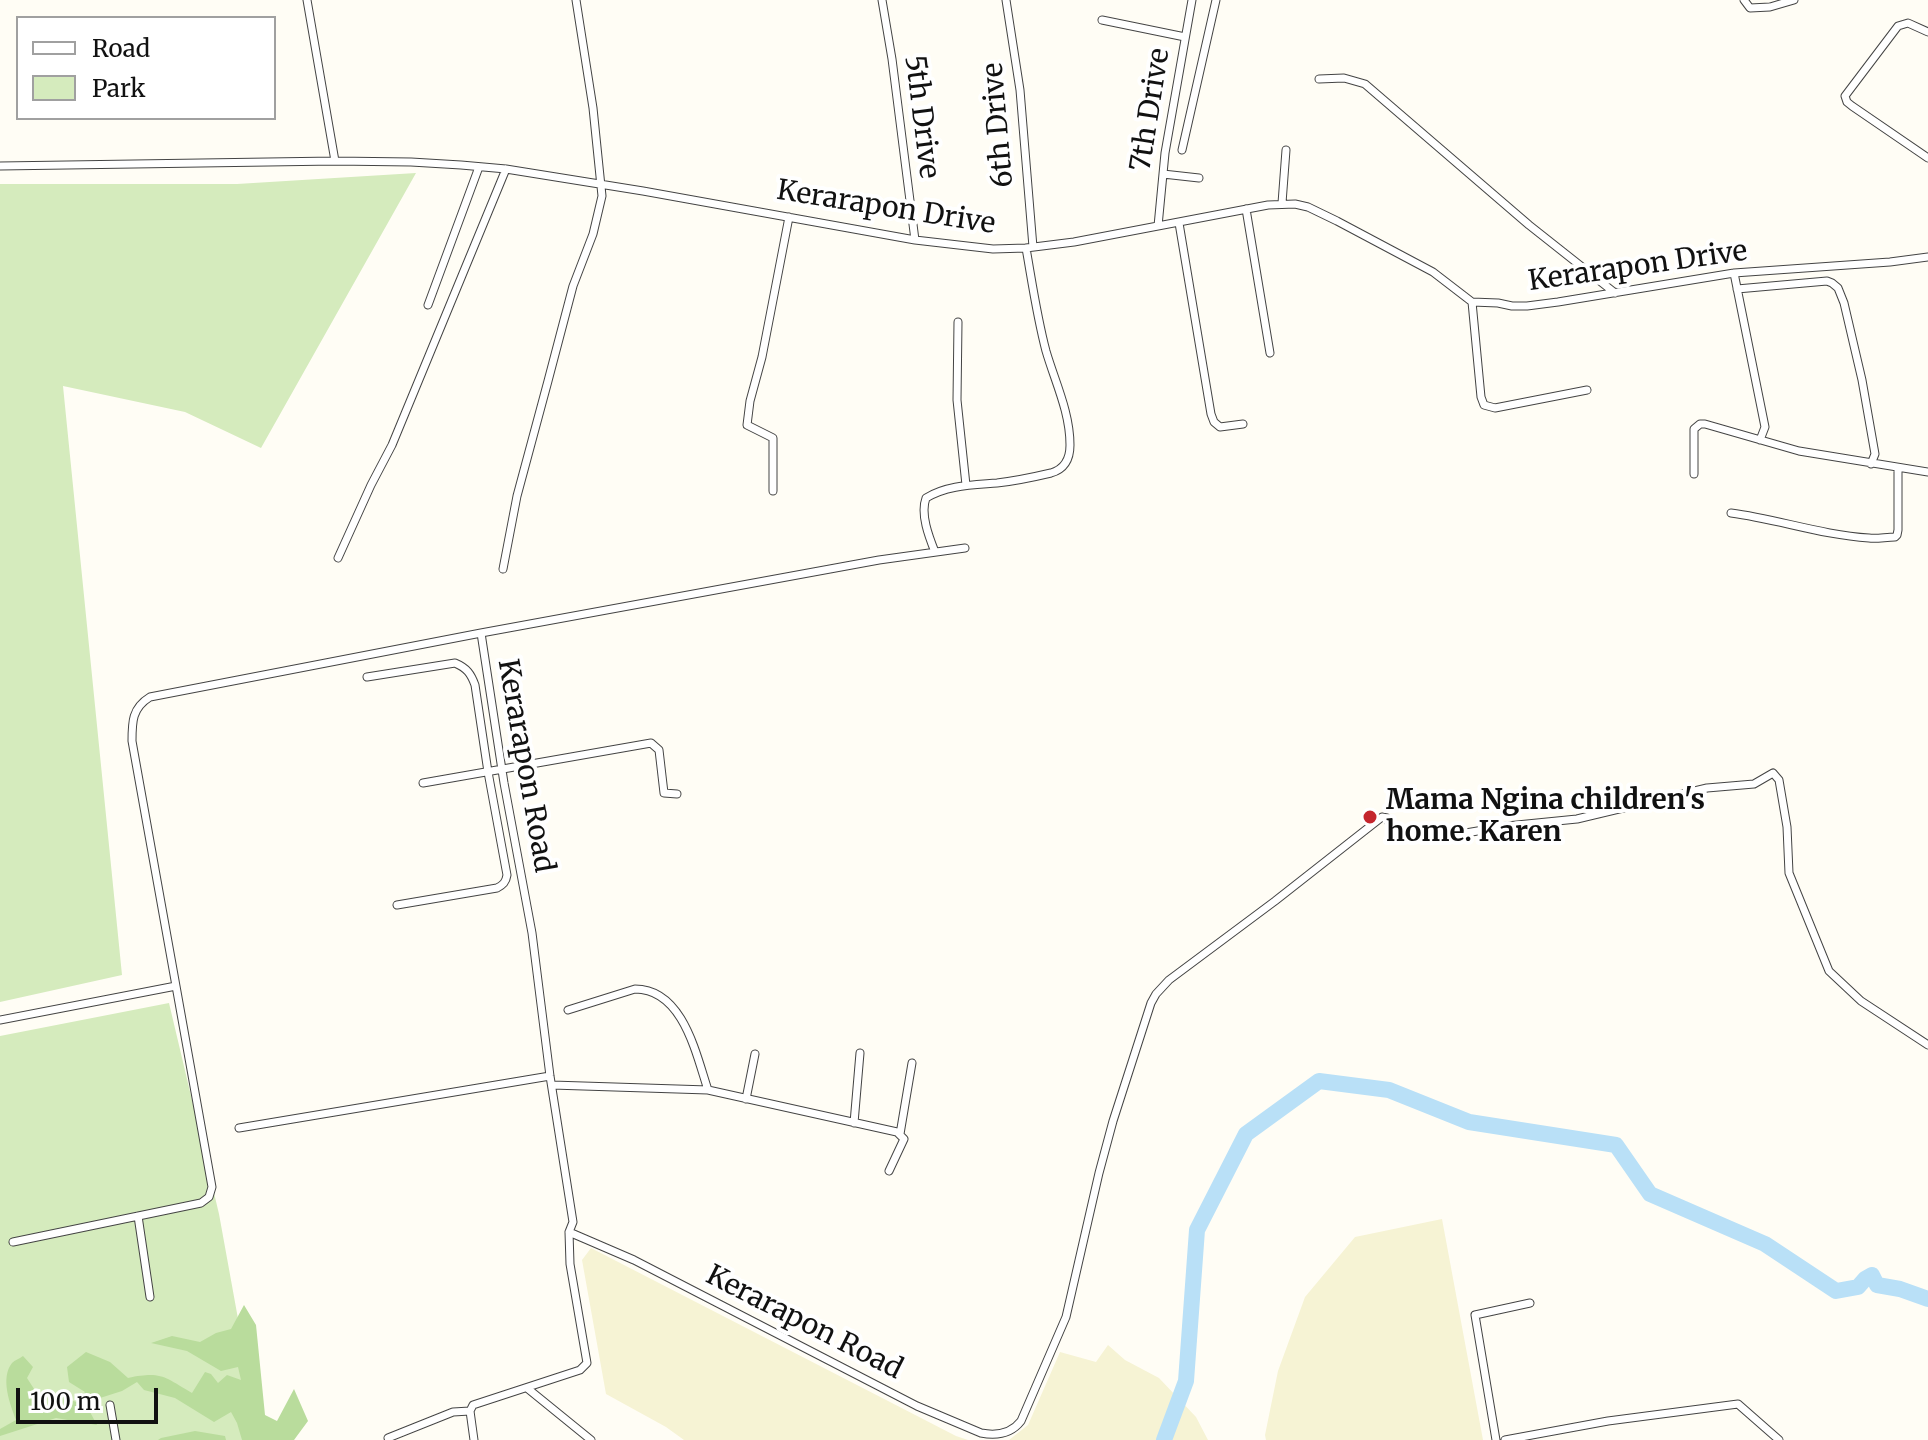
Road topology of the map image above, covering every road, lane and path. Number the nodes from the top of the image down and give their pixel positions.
1 (307, 0) edge
2 (576, 0) edge
3 (882, 0) edge
4 (1006, 0) edge
5 (1192, 0) edge
6 (1216, 0) edge
7 (1744, 0) edge
8 (1794, 0) edge
9 (1102, 20) dead end
10 (1928, 32) edge
11 (1185, 37) junction
12 (1319, 79) dead end
13 (1177, 83) junction
14 (1197, 84) junction
15 (1182, 150) dead end
16 (1286, 150) dead end
17 (1928, 158) edge
18 (335, 161) junction
19 (0, 166) edge
20 (479, 167) junction
21 (506, 169) junction
22 (1163, 174) junction
23 (1199, 178) dead end
24 (602, 185) junction
25 (1282, 203) junction
26 (1246, 209) junction
27 (789, 217) junction
28 (1179, 223) junction
29 (1158, 226) junction
30 (915, 240) junction
31 (1029, 248) junction
32 (1928, 257) edge
33 (1734, 273) junction
34 (1737, 289) junction
35 (1615, 293) junction
36 (1472, 302) junction
37 (428, 305) dead end
38 (958, 322) dead end
39 (1270, 353) dead end
40 (1587, 390) dead end
41 (1243, 424) dead end
42 (1760, 440) junction
43 (1871, 464) junction
44 (1898, 468) junction
45 (1928, 472) edge
46 (1694, 474) dead end
47 (966, 485) junction
48 (773, 491) dead end
49 (1731, 513) dead end
50 (965, 548) dead end
51 (935, 552) junction
52 (338, 558) dead end
53 (503, 569) dead end
54 (481, 633) junction
55 (367, 677) dead end
56 (503, 770) junction
57 (488, 772) junction
58 (423, 783) dead end
59 (677, 794) dead end
60 (397, 905) dead end
61 (176, 986) junction
62 (568, 1010) dead end
63 (0, 1020) edge
64 (1928, 1045) edge
65 (860, 1053) dead end
66 (755, 1054) dead end
67 (912, 1063) dead end
68 (550, 1076) junction
69 (552, 1085) junction
70 (708, 1090) junction
71 (746, 1099) junction
72 (854, 1123) junction
73 (239, 1128) dead end
74 (900, 1134) junction
75 (889, 1171) dead end
76 (138, 1216) junction
77 (569, 1232) junction
78 (13, 1242) dead end
79 (150, 1297) dead end
80 (1530, 1303) dead end
81 (527, 1388) junction
82 (110, 1405) dead end
83 (470, 1411) junction
84 (388, 1438) edge
85 (116, 1440) edge
86 (474, 1440) edge
87 (591, 1440) edge
88 (1496, 1440) edge
89 (1505, 1440) edge
90 (1779, 1440) edge

1 - 18 street
2 - 24 street
3 - 30 street, 5th Drive
4 - 31 street, 6th Drive
5 - 11 street, 7th Drive
6 - 14 street
7 - 8 street
9 - 11 street
10 - 17 street
11 - 13 street, 7th Drive
12 - 35 street
13 - 14 street
13 - 22 street, 7th Drive
14 - 15 street
16 - 25 street
18 - 19 street, Kerarapon Drive
18 - 20 street, Kerarapon Drive
20 - 21 street, Kerarapon Drive
20 - 37 street
21 - 24 street, Kerarapon Drive
21 - 52 street
22 - 23 street
22 - 29 street, 7th Drive
24 - 27 street, Kerarapon Drive
24 - 53 street
25 - 26 street, Kerarapon Drive
25 - 36 street, Kerarapon Drive
26 - 28 street, Kerarapon Drive
26 - 39 street
27 - 30 street, Kerarapon Drive
27 - 48 street
28 - 29 street, Kerarapon Drive
28 - 41 street
29 - 31 street, Kerarapon Drive
30 - 31 street, Kerarapon Drive
31 - 47 street, 6th Drive
32 - 33 street, Kerarapon Drive
33 - 34 street
33 - 35 street, Kerarapon Drive
34 - 42 street
34 - 43 street
35 - 36 street, Kerarapon Drive
36 - 40 street
38 - 47 street
42 - 43 street
42 - 46 street
43 - 44 street
44 - 45 street
44 - 49 street
47 - 51 street, 6th Drive
50 - 51 street
51 - 54 street
54 - 56 street, Kerarapon Road
54 - 61 street, Kerarapon Road
55 - 57 street
56 - 57 street
56 - 59 street
56 - 68 street, Kerarapon Road
57 - 58 street
57 - 60 street
61 - 63 street
61 - 76 street, Kerarapon Road
62 - 70 street
64 - 77 street, Kerarapon Road
65 - 72 street
66 - 71 street
67 - 74 street
68 - 69 street, Kerarapon Road
68 - 73 street
69 - 70 street
69 - 77 street, Kerarapon Road
70 - 71 street
71 - 72 street
72 - 74 street
74 - 75 street
76 - 78 street
76 - 79 street
77 - 81 street
80 - 88 street
81 - 83 street
81 - 87 street
82 - 85 street
83 - 84 street
83 - 86 street
89 - 90 street

